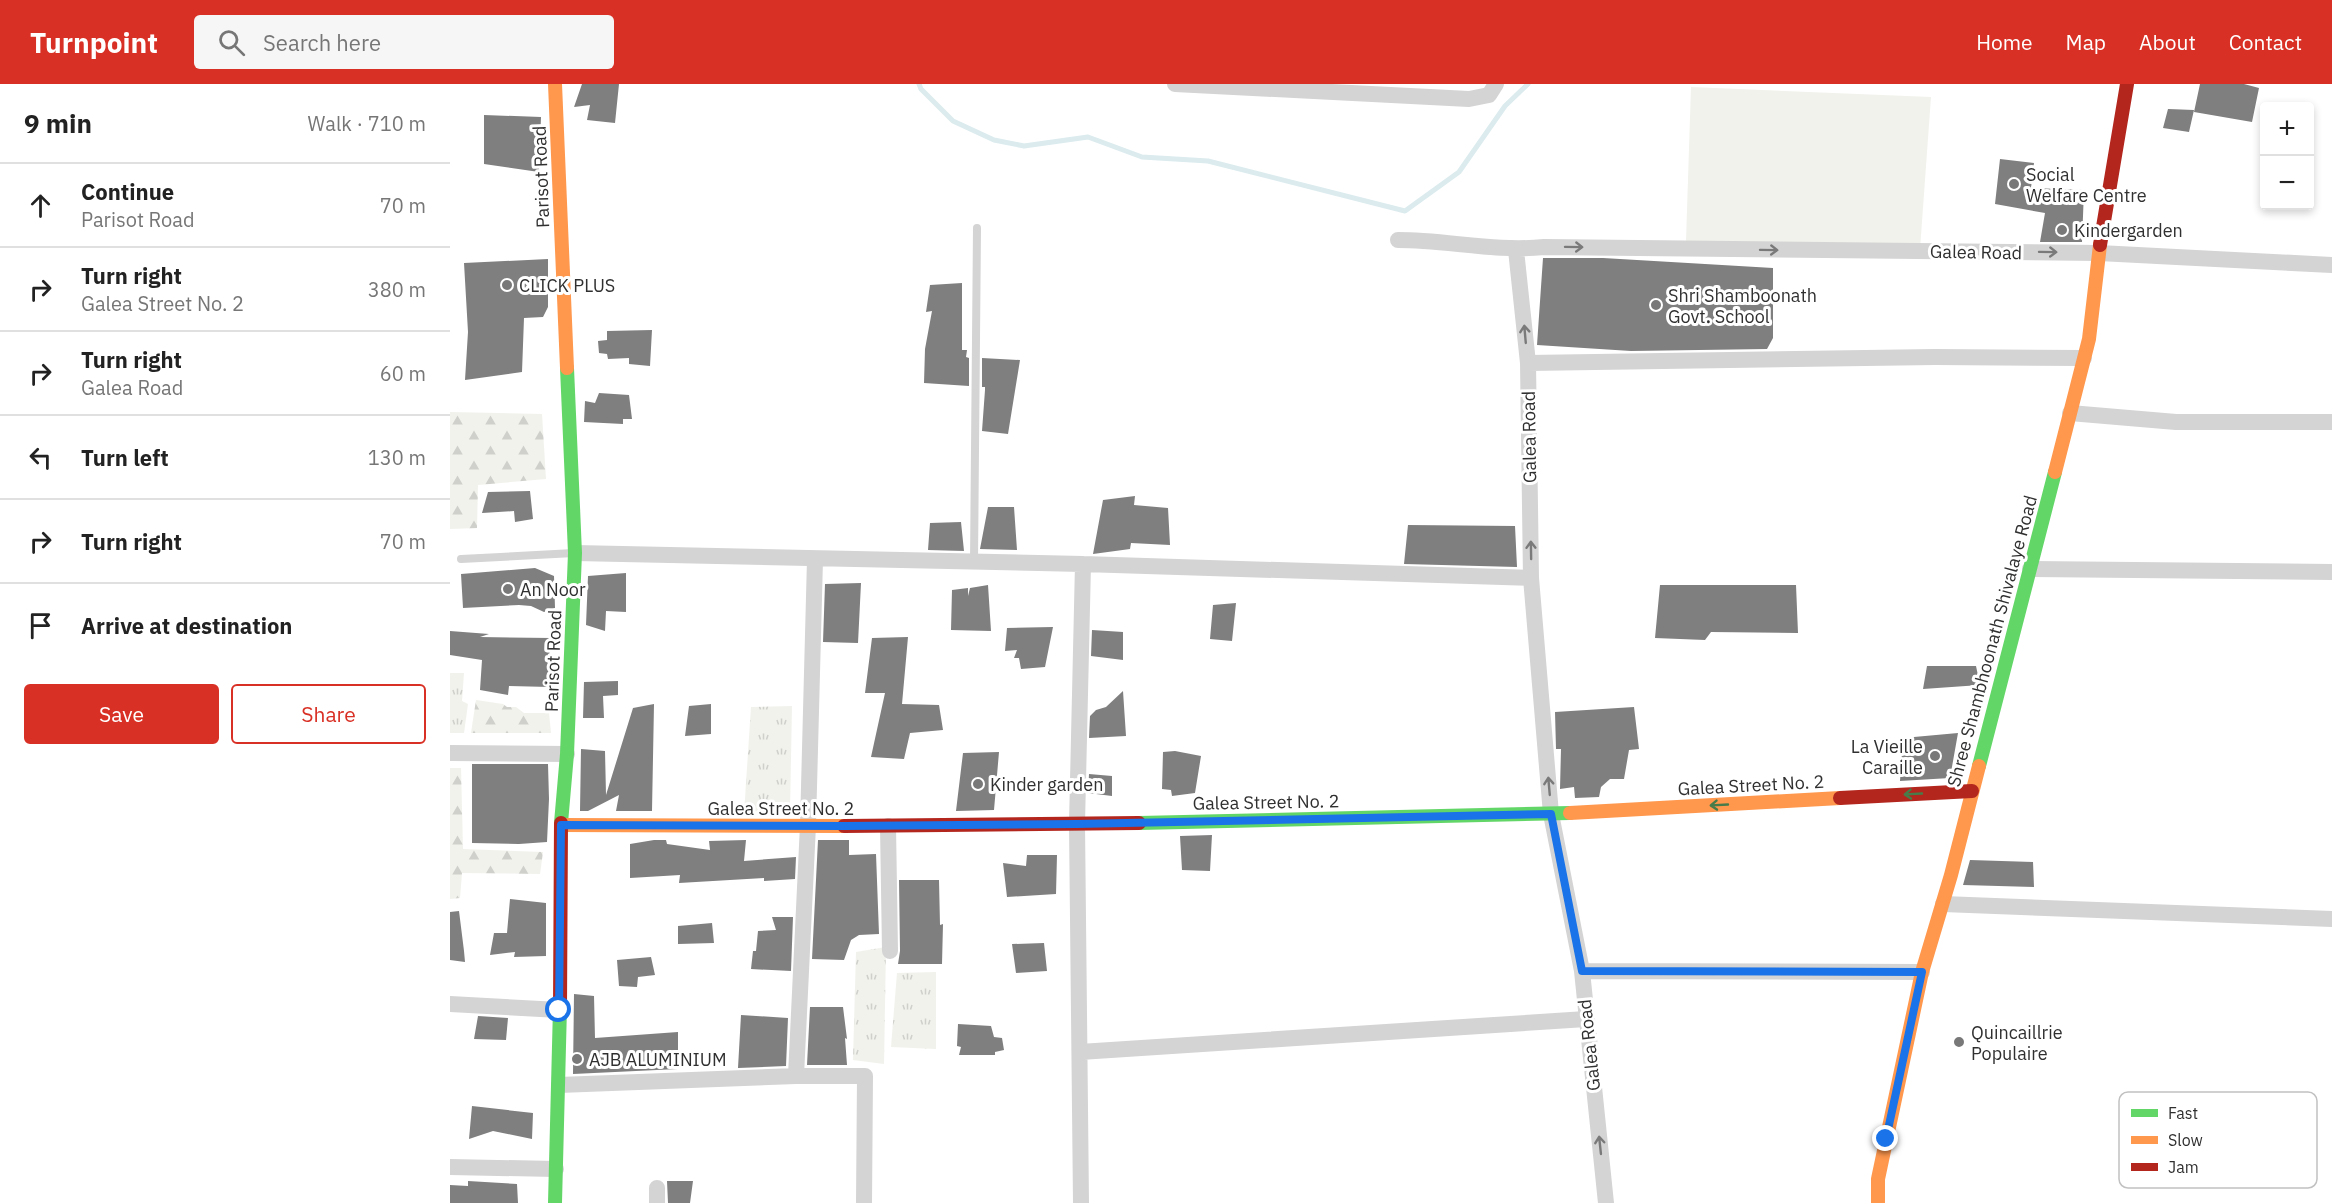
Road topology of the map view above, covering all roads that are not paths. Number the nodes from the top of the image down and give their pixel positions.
1 (555, 84) edge
2 (1176, 84) edge
3 (1496, 84) edge
4 (2127, 84) edge
5 (1343, 88) edge
6 (977, 228) dead end
7 (1398, 240) dead end
8 (1516, 250) junction
9 (2099, 253) junction
10 (2332, 266) edge
11 (2084, 358) junction
12 (1528, 363) junction
13 (2070, 413) junction
14 (2332, 422) edge
15 (575, 554) junction
16 (461, 559) dead end
17 (815, 559) junction
18 (974, 562) junction
19 (1083, 564) junction
20 (2030, 569) junction
21 (2332, 572) edge
22 (1532, 578) junction
23 (450, 753) edge
24 (567, 754) junction
25 (1972, 791) junction
26 (1551, 814) junction
27 (1077, 824) junction
28 (561, 825) junction
29 (808, 825) junction
30 (888, 826) junction
31 (1943, 904) junction
32 (2332, 920) edge
33 (890, 951) dead end
34 (1582, 971) junction
35 (1922, 972) junction
36 (450, 1004) edge
37 (559, 1010) junction
38 (1586, 1019) junction
39 (1080, 1052) junction
40 (796, 1076) junction
41 (560, 1085) junction
42 (450, 1167) edge
43 (556, 1169) junction
44 (555, 1203) edge
45 (864, 1203) edge
46 (1081, 1203) edge
47 (1606, 1203) edge
48 (1878, 1203) edge

1 - 15 street, Parisot Road
2 - 5 street
3 - 5 street
4 - 9 street, Shree Shambhoonath Shivalaye Road
6 - 18 lane
7 - 8 street
8 -> 9 street, Galea Road
12 -> 8 street, Galea Road
9 - 10 street, Galea Road
9 - 11 street, Shree Shambhoonath Shivalaye Road
11 - 12 street
11 - 13 street, Shree Shambhoonath Shivalaye Road
22 -> 12 street, Galea Road
13 - 14 street
13 - 20 street, Shree Shambhoonath Shivalaye Road
15 - 16 lane
15 - 17 street
15 - 24 street, Parisot Road
17 - 18 street
17 - 29 street
18 - 19 street
19 - 22 street
19 - 27 street
20 - 21 street
20 - 25 street, Shree Shambhoonath Shivalaye Road
26 -> 22 street, Galea Road
23 - 24 street
24 - 28 street, Parisot Road
25 -> 26 street, Galea Street No. 2
25 - 31 street, Shree Shambhoonath Shivalaye Road
26 - 27 street, Galea Street No. 2
26 - 34 street, Galea Road
27 - 30 street, Galea Street No. 2
27 - 39 street
28 - 29 street, Galea Street No. 2
28 - 37 street, Parisot Road
29 - 30 street, Galea Street No. 2
29 - 40 street
30 - 33 street
31 - 32 street
31 - 35 street, Shree Shambhoonath Shivalaye Road
34 - 35 street
34 - 38 street, Galea Road
35 - 48 street, Shree Shambhoonath Shivalaye Road
36 - 37 street
37 - 41 street, Parisot Road
38 - 39 street
47 -> 38 street, Galea Road
39 - 46 street
40 - 41 street
40 - 45 street
41 - 43 street, Parisot Road
42 - 43 street
43 - 44 street, Parisot Road

